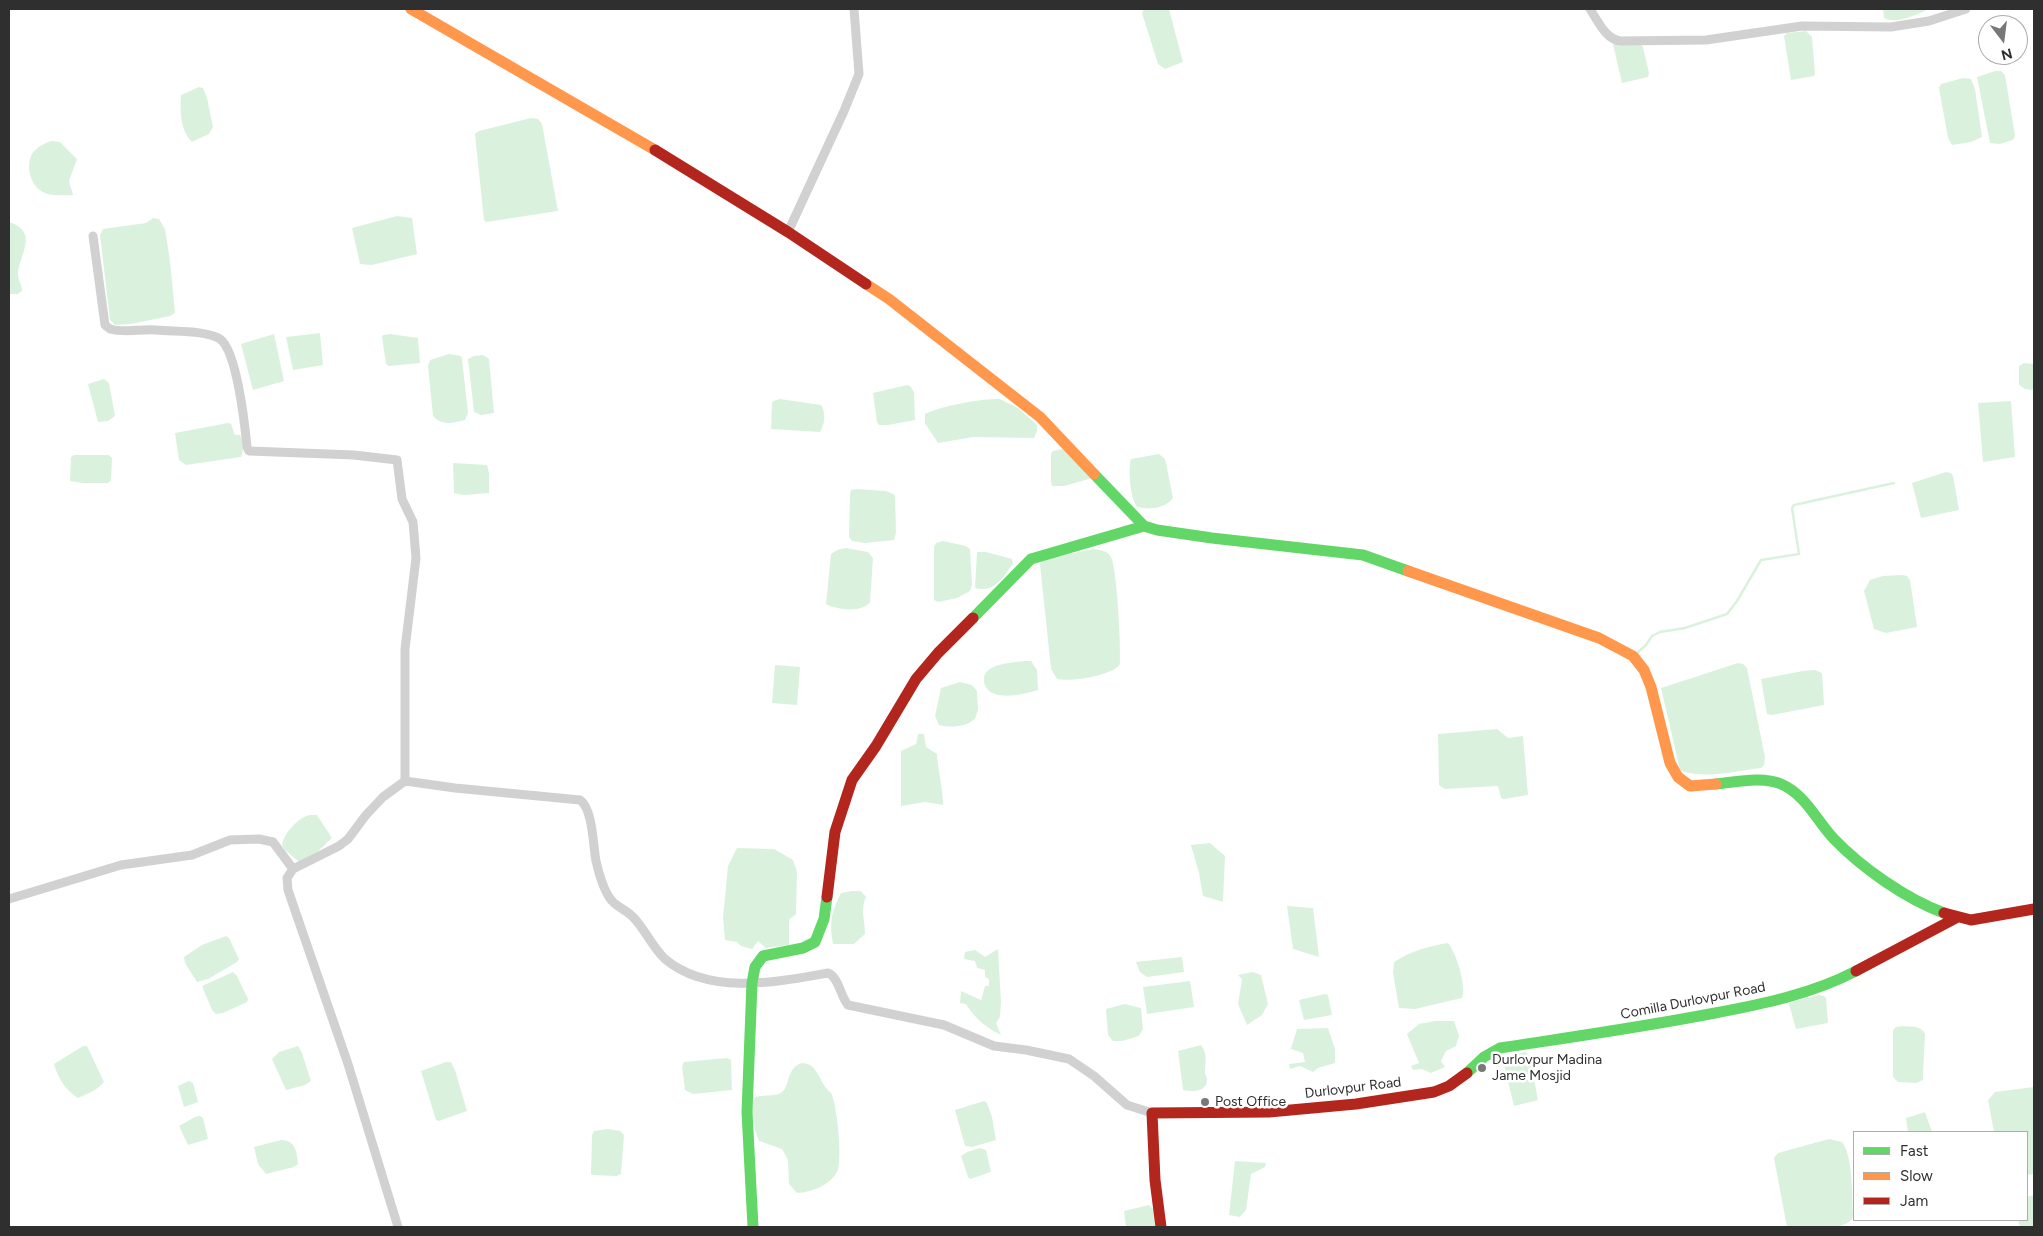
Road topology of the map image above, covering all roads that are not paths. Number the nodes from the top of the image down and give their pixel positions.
1 (411, 9) edge
2 (854, 9) edge
3 (1590, 9) edge
4 (1966, 9) edge
5 (788, 232) junction
6 (93, 236) dead end
7 (1144, 526) junction
8 (405, 781) junction
9 (293, 869) junction
10 (9, 899) edge
11 (2034, 909) edge
12 (1956, 918) junction
13 (752, 983) junction
14 (1432, 1093) joint
15 (1152, 1113) junction
16 (398, 1227) edge
17 (753, 1227) edge
18 (1161, 1227) edge

1 - 5 main road
2 - 5 street
3 - 4 street
5 - 7 main road
6 - 8 street
7 - 12 main road
7 - 13 main road
8 - 9 street
8 - 13 street
9 - 10 street
9 - 16 street
11 - 12 main road
12 - 14 main road, Comilla Durlovpur Road
13 - 15 street
13 - 17 main road
14 - 15 main road, Durlovpur Road
15 - 18 main road

